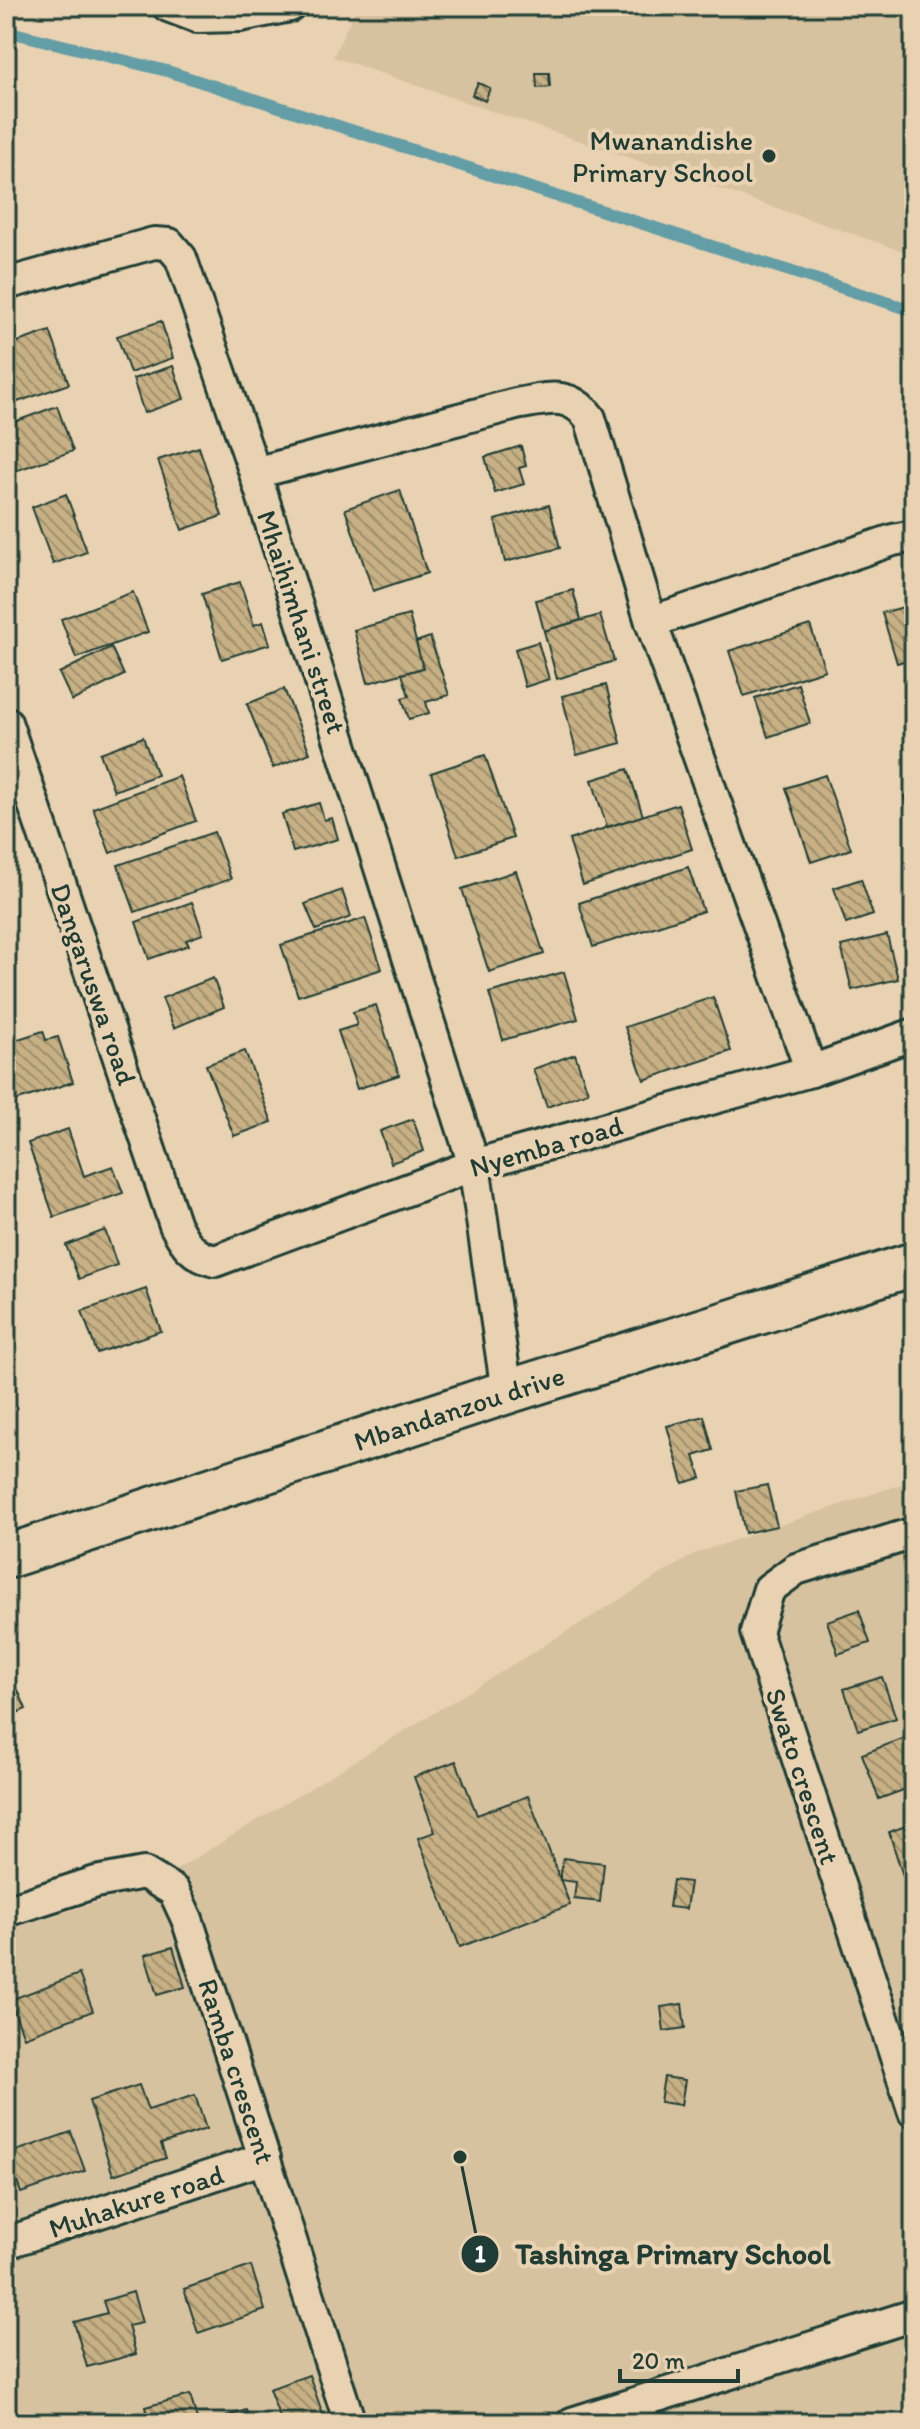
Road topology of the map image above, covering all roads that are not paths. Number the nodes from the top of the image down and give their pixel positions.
1 (168, 6) edge
2 (290, 6) edge
3 (6, 284) edge
4 (255, 473) junction
5 (914, 536) edge
6 (651, 622) junction
7 (6, 722) edge
8 (914, 1034) edge
9 (811, 1071) junction
10 (474, 1165) junction
11 (186, 1245) joint
12 (914, 1264) edge
13 (507, 1392) junction
14 (914, 1533) edge
15 (6, 1557) edge
16 (6, 1911) edge
17 (914, 2112) edge
18 (265, 2158) junction
19 (6, 2243) edge
20 (914, 2315) edge
21 (350, 2423) edge
22 (572, 2423) edge

1 - 2 street
3 - 4 street, Mhaihimhani street
4 - 6 street
4 - 10 street, Mhaihimhani street
5 - 6 street
6 - 9 street
7 - 11 street, Dangaruswa road
8 - 9 street, Nyemba road
9 - 10 street, Nyemba road
10 - 11 street, Nyemba road
10 - 13 street, Mhaihimhani street
12 - 13 street, Mbandanzou drive
13 - 15 street, Mbandanzou drive
14 - 17 street, Swato crescent
16 - 18 street, Ramba crescent
18 - 19 street, Muhakure road
18 - 21 street, Ramba crescent
20 - 22 street

